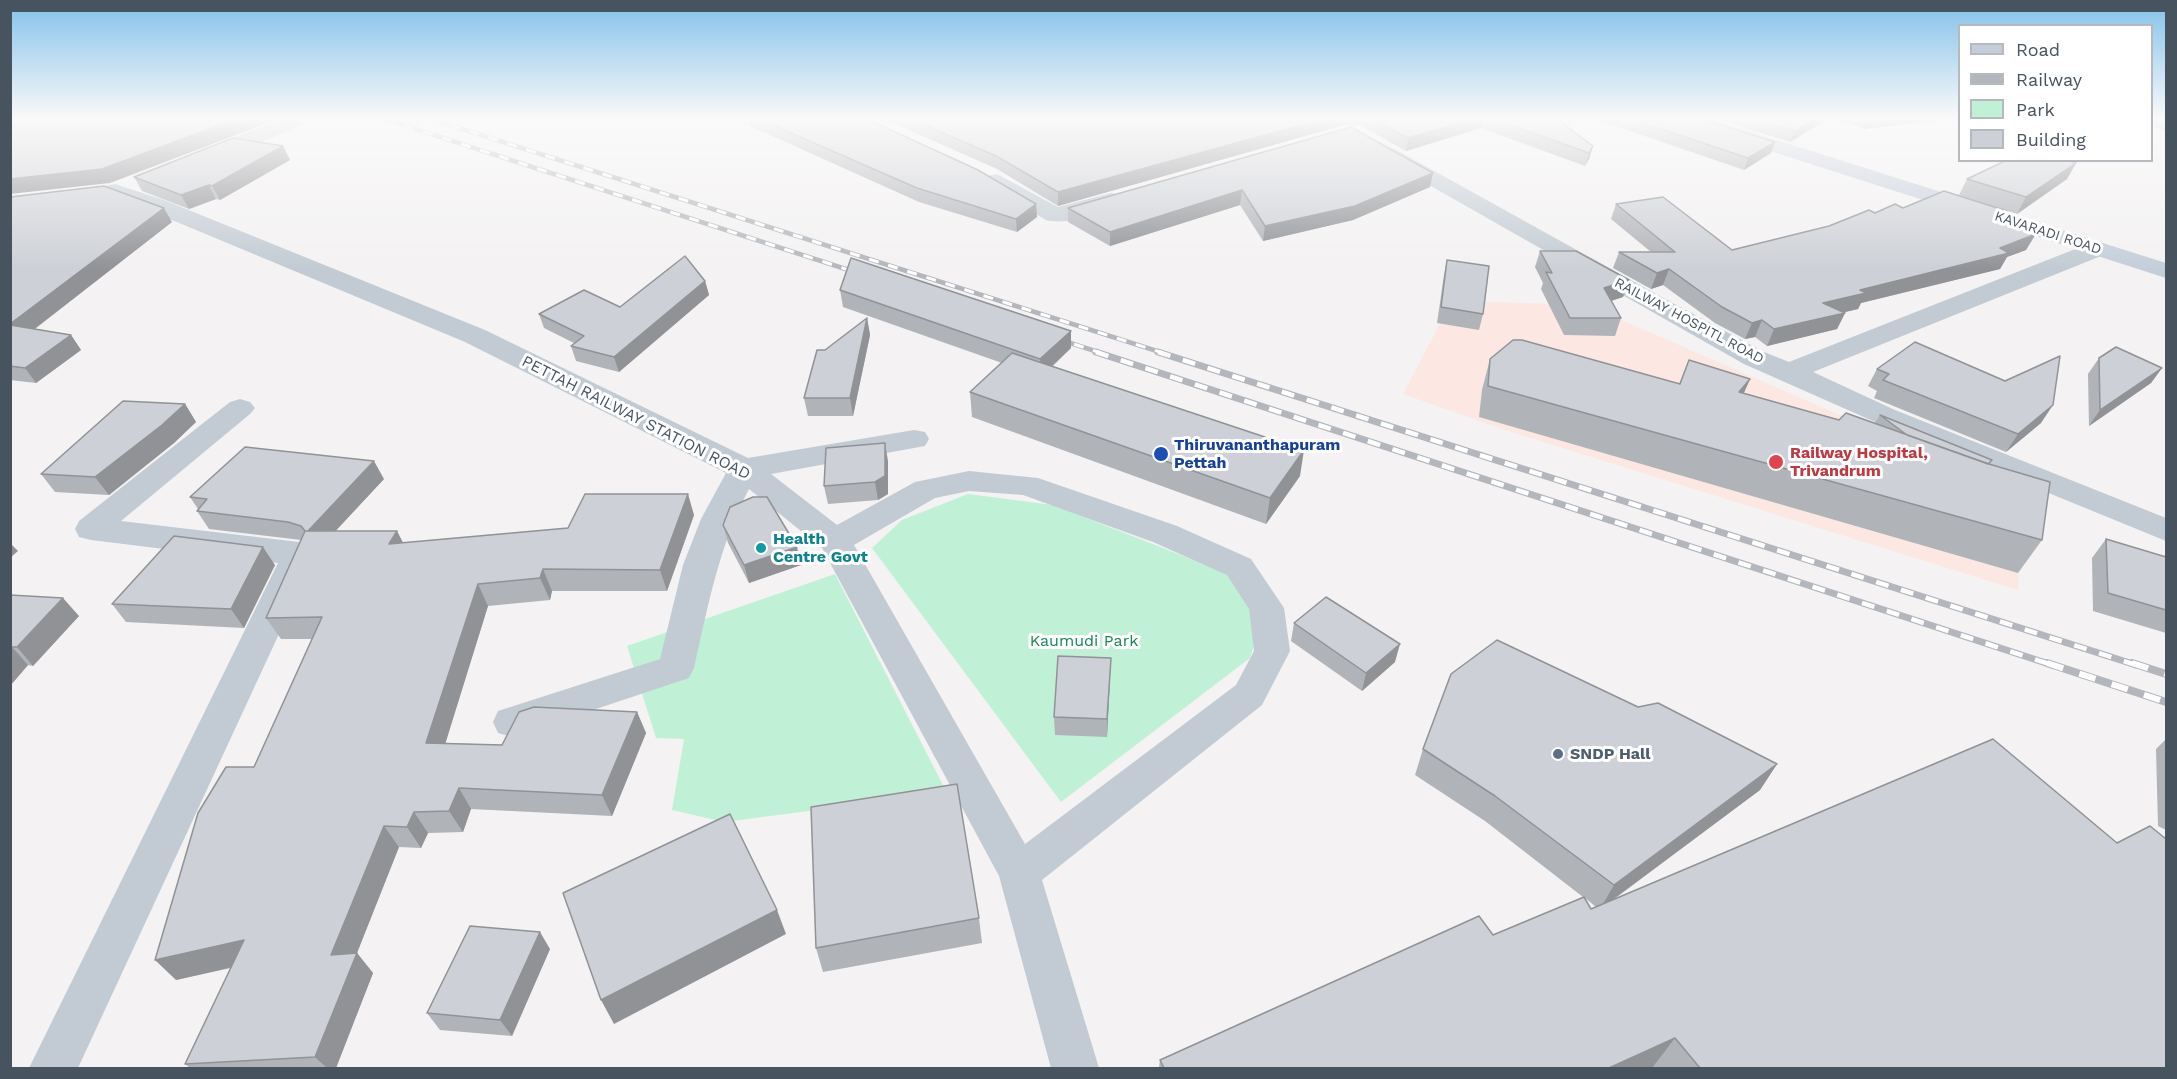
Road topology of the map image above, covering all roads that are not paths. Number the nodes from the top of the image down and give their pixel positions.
1 (1417, 169) edge
2 (1848, 169) edge
3 (980, 172) edge
4 (148, 178) edge
5 (115, 191) junction
6 (1134, 193) edge
7 (83, 195) edge
8 (2097, 249) junction
9 (2166, 271) edge
10 (1789, 372) junction
11 (240, 408) dead end
12 (914, 439) dead end
13 (744, 469) junction
14 (2166, 530) edge
15 (835, 541) junction
16 (513, 722) edge
17 (1019, 873) junction
18 (53, 1068) edge
19 (1075, 1068) edge

1 - 10 street, RAILWAY HOSPITL ROAD
2 - 8 main road, KAVARADI ROAD
3 - 6 street
4 - 5 street
5 - 7 street, PETTAH RAILWAY STATION ROAD
5 - 13 street, PETTAH RAILWAY STATION ROAD
8 - 9 main road, KAVARADI ROAD
8 - 10 street
10 - 14 street, RAILWAY HOSPITL ROAD
11 - 18 street
12 - 13 street
13 - 15 street, PETTAH RAILWAY STATION ROAD
13 - 16 street
15 - 17 street, PETTAH RAILWAY STATION ROAD
15 - 17 street
17 - 19 street, PETTAH RAILWAY STATION ROAD

